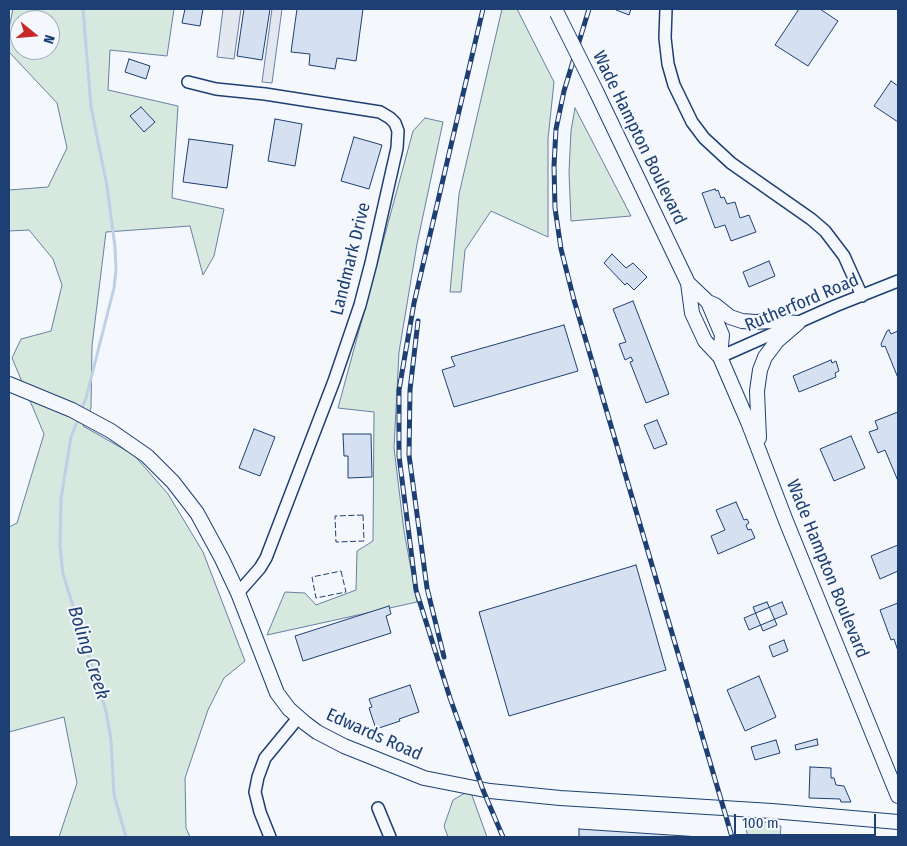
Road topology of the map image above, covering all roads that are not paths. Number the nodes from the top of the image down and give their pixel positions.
1 (666, 9) edge
2 (556, 11) edge
3 (188, 82) dead end
4 (898, 281) edge
5 (688, 283) junction
6 (862, 296) junction
7 (708, 302) junction
8 (798, 323) junction
9 (720, 357) junction
10 (9, 384) edge
11 (760, 451) junction
12 (238, 593) junction
13 (298, 718) junction
14 (898, 796) edge
15 (378, 808) dead end
16 (898, 822) edge
17 (270, 837) edge
18 (390, 837) edge

1 - 6 street
2 - 5 main road, Wade Hampton Boulevard, bridge
3 - 12 street, Landmark Drive
4 - 6 street, Rutherford Road
5 - 7 main road, Wade Hampton Boulevard
5 - 9 main road, Wade Hampton Boulevard
6 - 8 street, Rutherford Road
7 - 8 main road
7 - 9 main road, Wade Hampton Boulevard
8 - 9 street, Rutherford Road
8 - 11 main road
9 - 11 main road, Wade Hampton Boulevard
10 - 12 main road, Edwards Road
11 - 14 main road, Wade Hampton Boulevard
12 - 13 main road, Edwards Road
13 - 16 main road, Edwards Road
13 - 17 street
15 - 18 street

